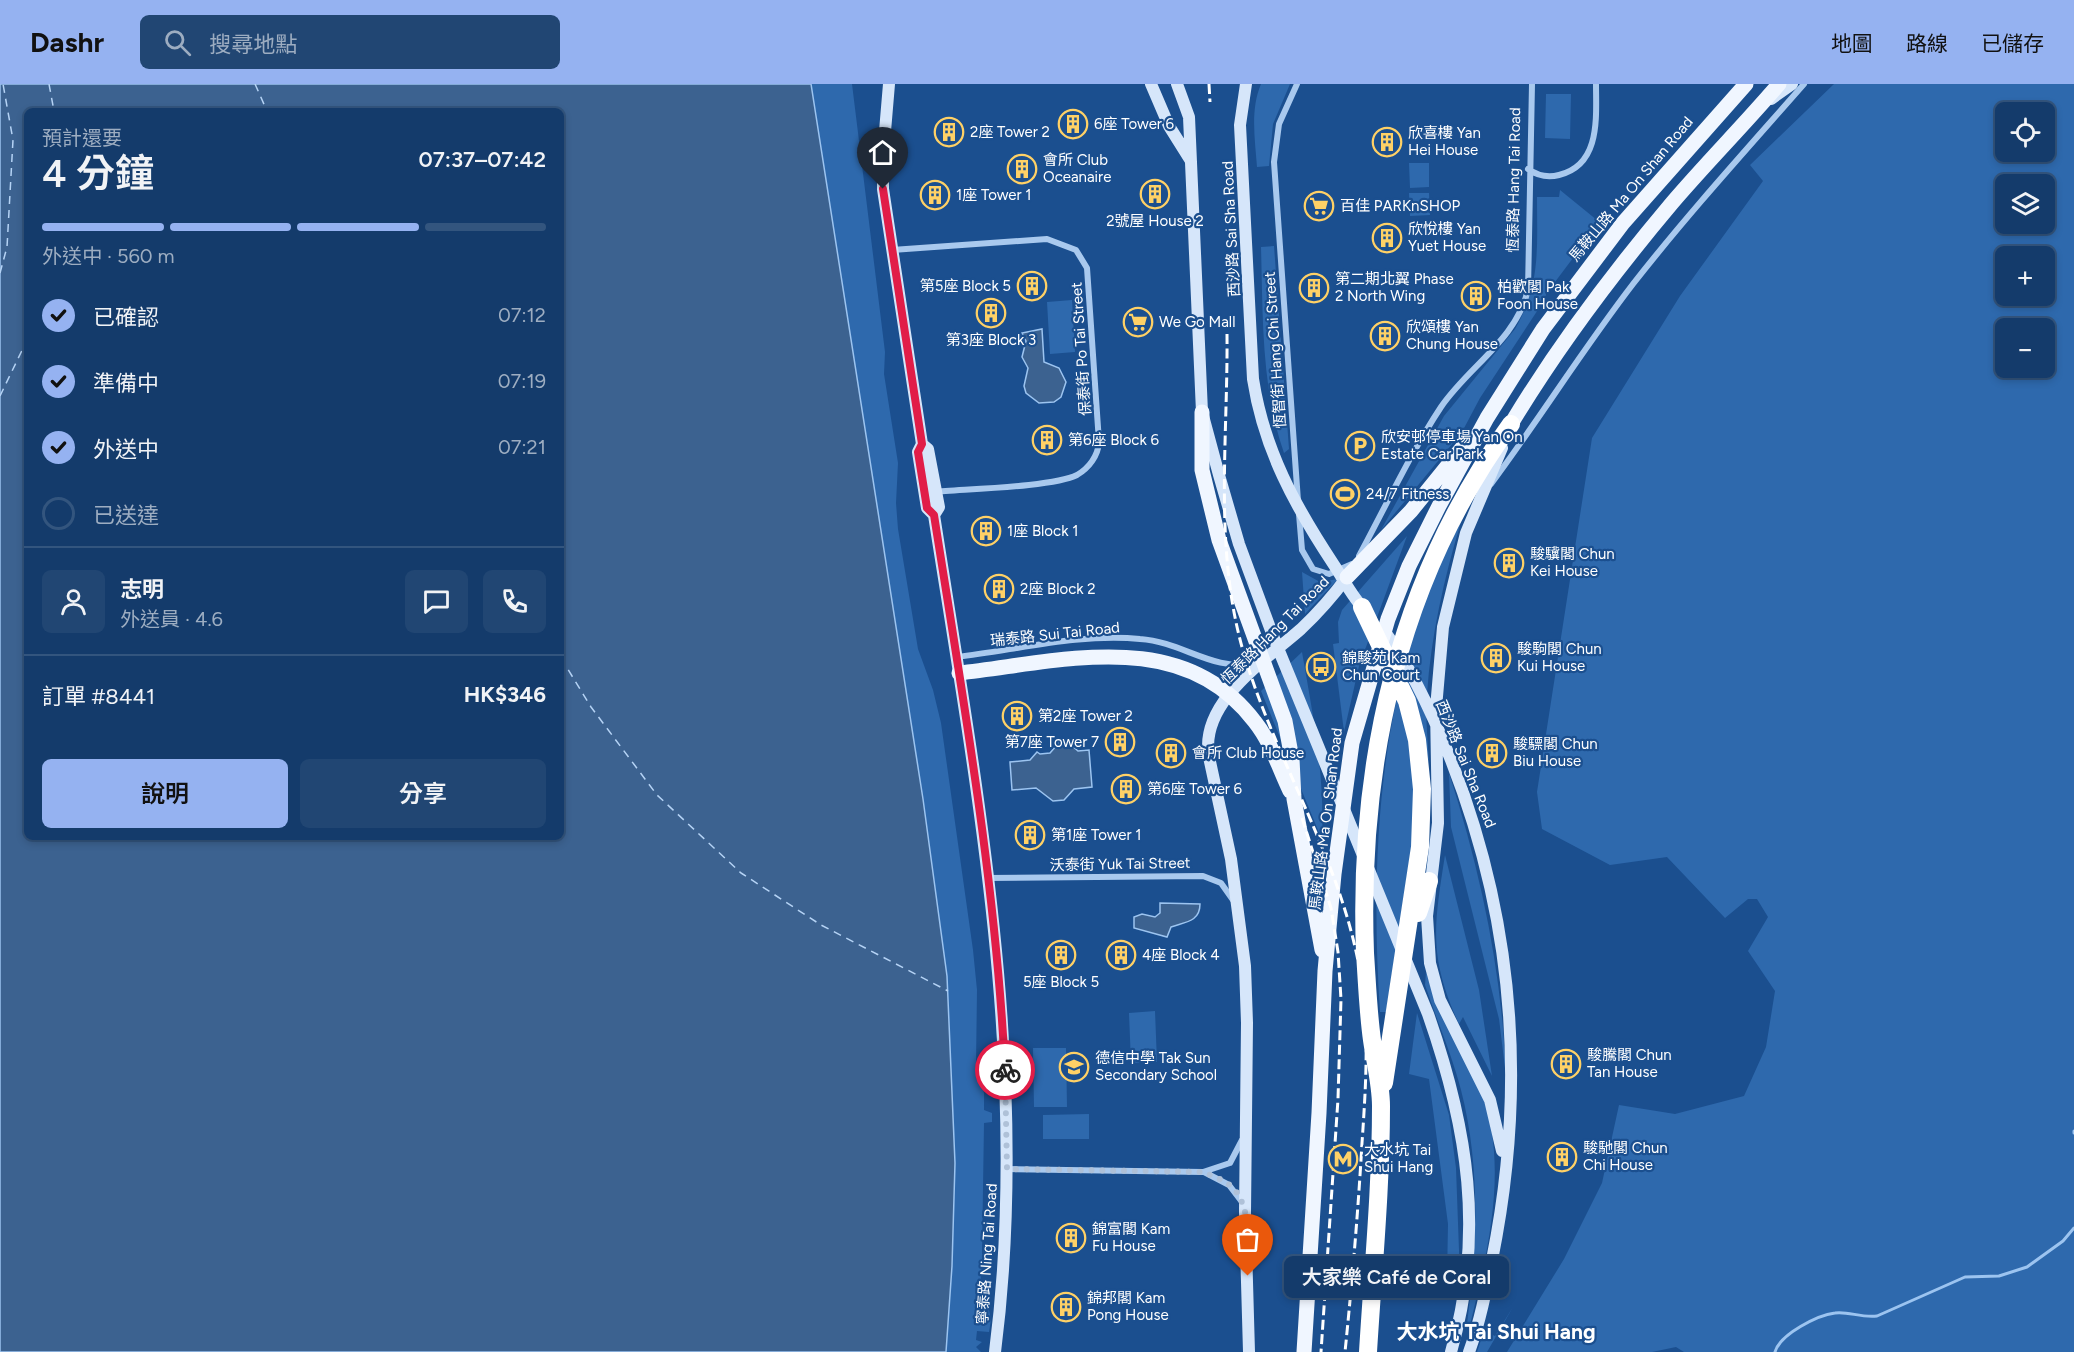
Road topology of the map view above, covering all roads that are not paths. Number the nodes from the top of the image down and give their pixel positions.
1 (889, 84) edge
2 (897, 84) edge
3 (1151, 84) edge
4 (1178, 84) edge
5 (1246, 84) edge
6 (1297, 84) edge
7 (1532, 84) edge
8 (1596, 84) edge
9 (1746, 84) edge
10 (1779, 84) edge
11 (1792, 84) edge
12 (1804, 84) edge
13 (1760, 106) junction
14 (888, 108) junction
15 (1191, 162) junction
16 (1528, 169) junction
17 (892, 250) junction
18 (1202, 412) joint
19 (1487, 418) junction
20 (1511, 424) junction
21 (1206, 443) junction
22 (930, 492) junction
23 (1475, 513) junction
24 (1356, 561) junction
25 (1347, 577) junction
26 (1362, 607) junction
27 (956, 657) junction
28 (1259, 663) junction
29 (959, 674) junction
30 (1294, 799) junction
31 (987, 878) junction
32 (1430, 881) junction
33 (1238, 908) junction
34 (1408, 936) junction
35 (1325, 971) junction
36 (1381, 1104) junction
37 (1246, 1132) junction
38 (1007, 1169) junction
39 (1203, 1172) junction
40 (1505, 1173) junction
41 (1245, 1212) junction
42 (995, 1352) edge
43 (1249, 1352) edge
44 (1304, 1352) edge
45 (1368, 1352) edge
46 (1451, 1352) edge
47 (1469, 1352) edge

1 - 14 main road, 寧泰路 Ning Tai Road
2 - 14 main road, 寧泰路 Ning Tai Road
3 - 15 main road
4 - 15 main road
5 - 26 main road, 西沙路 Sai Sha Road
6 - 24 street, 恆智街 Hang Chi Street
7 - 16 street, 恆泰路 Hang Tai Road
8 - 16 street
9 - 19 main road, 馬鞍山路 Ma On Shan Road
10 - 13 main road
11 - 13 main road
12 - 23 street
13 - 20 main road
14 - 17 main road, 寧泰路 Ning Tai Road
15 - 18 main road
16 - 24 street, 恆泰路 Hang Tai Road
17 - 22 main road, 寧泰路 Ning Tai Road
17 - 22 street, 保泰街 Po Tai Street
18 - 21 main road
19 - 25 main road
19 - 35 main road, 馬鞍山路 Ma On Shan Road
20 - 23 main road
20 - 36 highway
21 - 30 main road
21 - 46 main road
22 - 27 main road, 寧泰路 Ning Tai Road
23 - 32 main road
24 - 25 street, 恆泰路 Hang Tai Road
25 - 28 main road, 恆泰路 Hang Tai Road
26 - 34 highway
26 - 40 main road, 西沙路 Sai Sha Road
27 - 28 street, 瑞泰路 Sui Tai Road
27 - 29 main road, 寧泰路 Ning Tai Road
28 - 33 main road, 恆泰路 Hang Tai Road
29 - 30 main road
29 - 31 main road, 寧泰路 Ning Tai Road
30 - 35 main road
31 - 33 street, 沃泰街 Yuk Tai Street
31 - 38 main road, 寧泰路 Ning Tai Road
32 - 34 highway
32 - 40 main road
33 - 37 main road, 恆泰路 Hang Tai Road
34 - 36 highway
35 - 44 main road, 馬鞍山路 Ma On Shan Road
36 - 45 highway
37 - 39 street
37 - 41 main road, 恆泰路 Hang Tai Road
38 - 39 street
38 - 42 main road, 寧泰路 Ning Tai Road
39 - 41 street
40 - 47 main road, 西沙路 Sai Sha Road
41 - 43 main road, 恆泰路 Hang Tai Road

